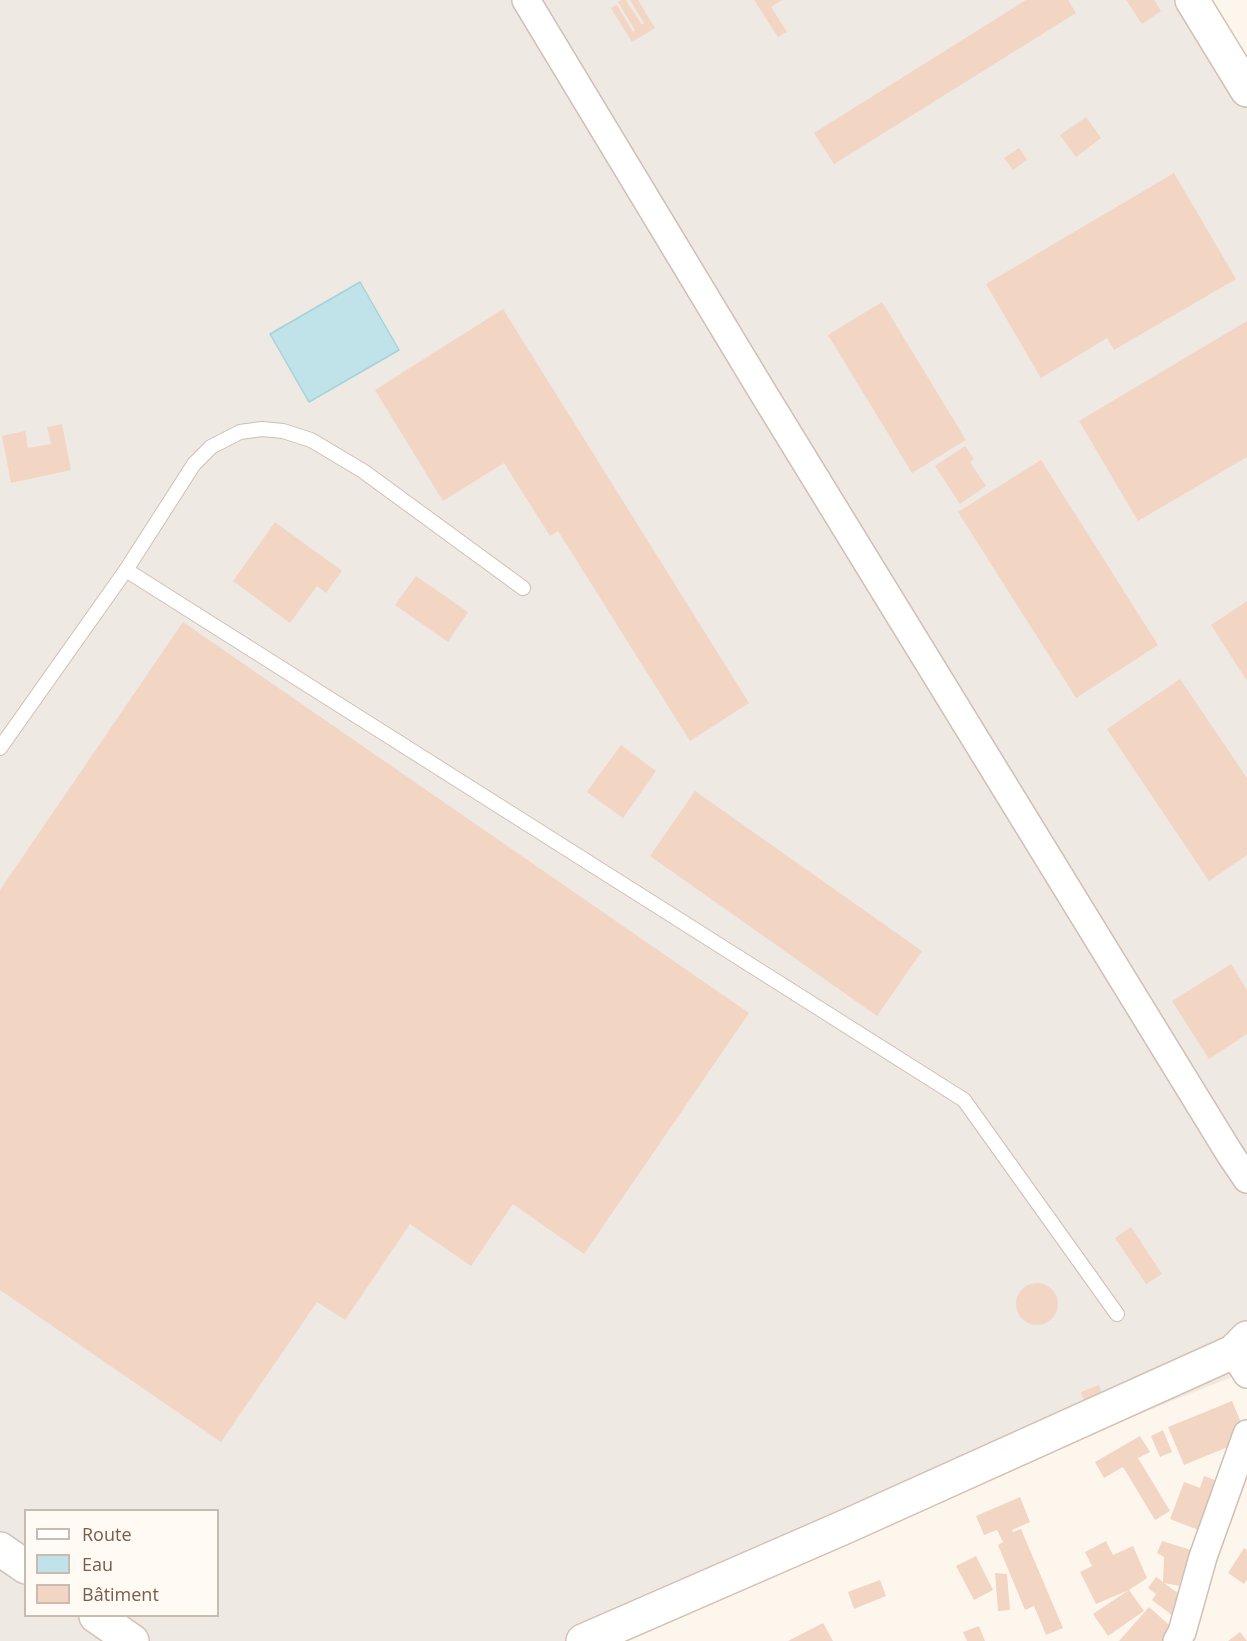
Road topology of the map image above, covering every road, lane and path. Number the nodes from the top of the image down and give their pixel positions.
1 (526, 0) edge
2 (1192, 0) edge
3 (1247, 90) edge
4 (126, 570) junction
5 (523, 588) dead end
6 (0, 748) edge
7 (1247, 1179) edge
8 (1117, 1314) dead end
9 (1242, 1355) edge
10 (1247, 1434) edge
11 (0, 1549) edge
12 (24, 1566) edge
13 (97, 1617) edge
14 (132, 1641) edge
15 (583, 1641) edge
16 (1177, 1641) edge

1 - 7 street
2 - 3 street
4 - 5 lane
4 - 6 lane
4 - 8 lane
9 - 15 street
10 - 16 street
11 - 12 street
13 - 14 street

